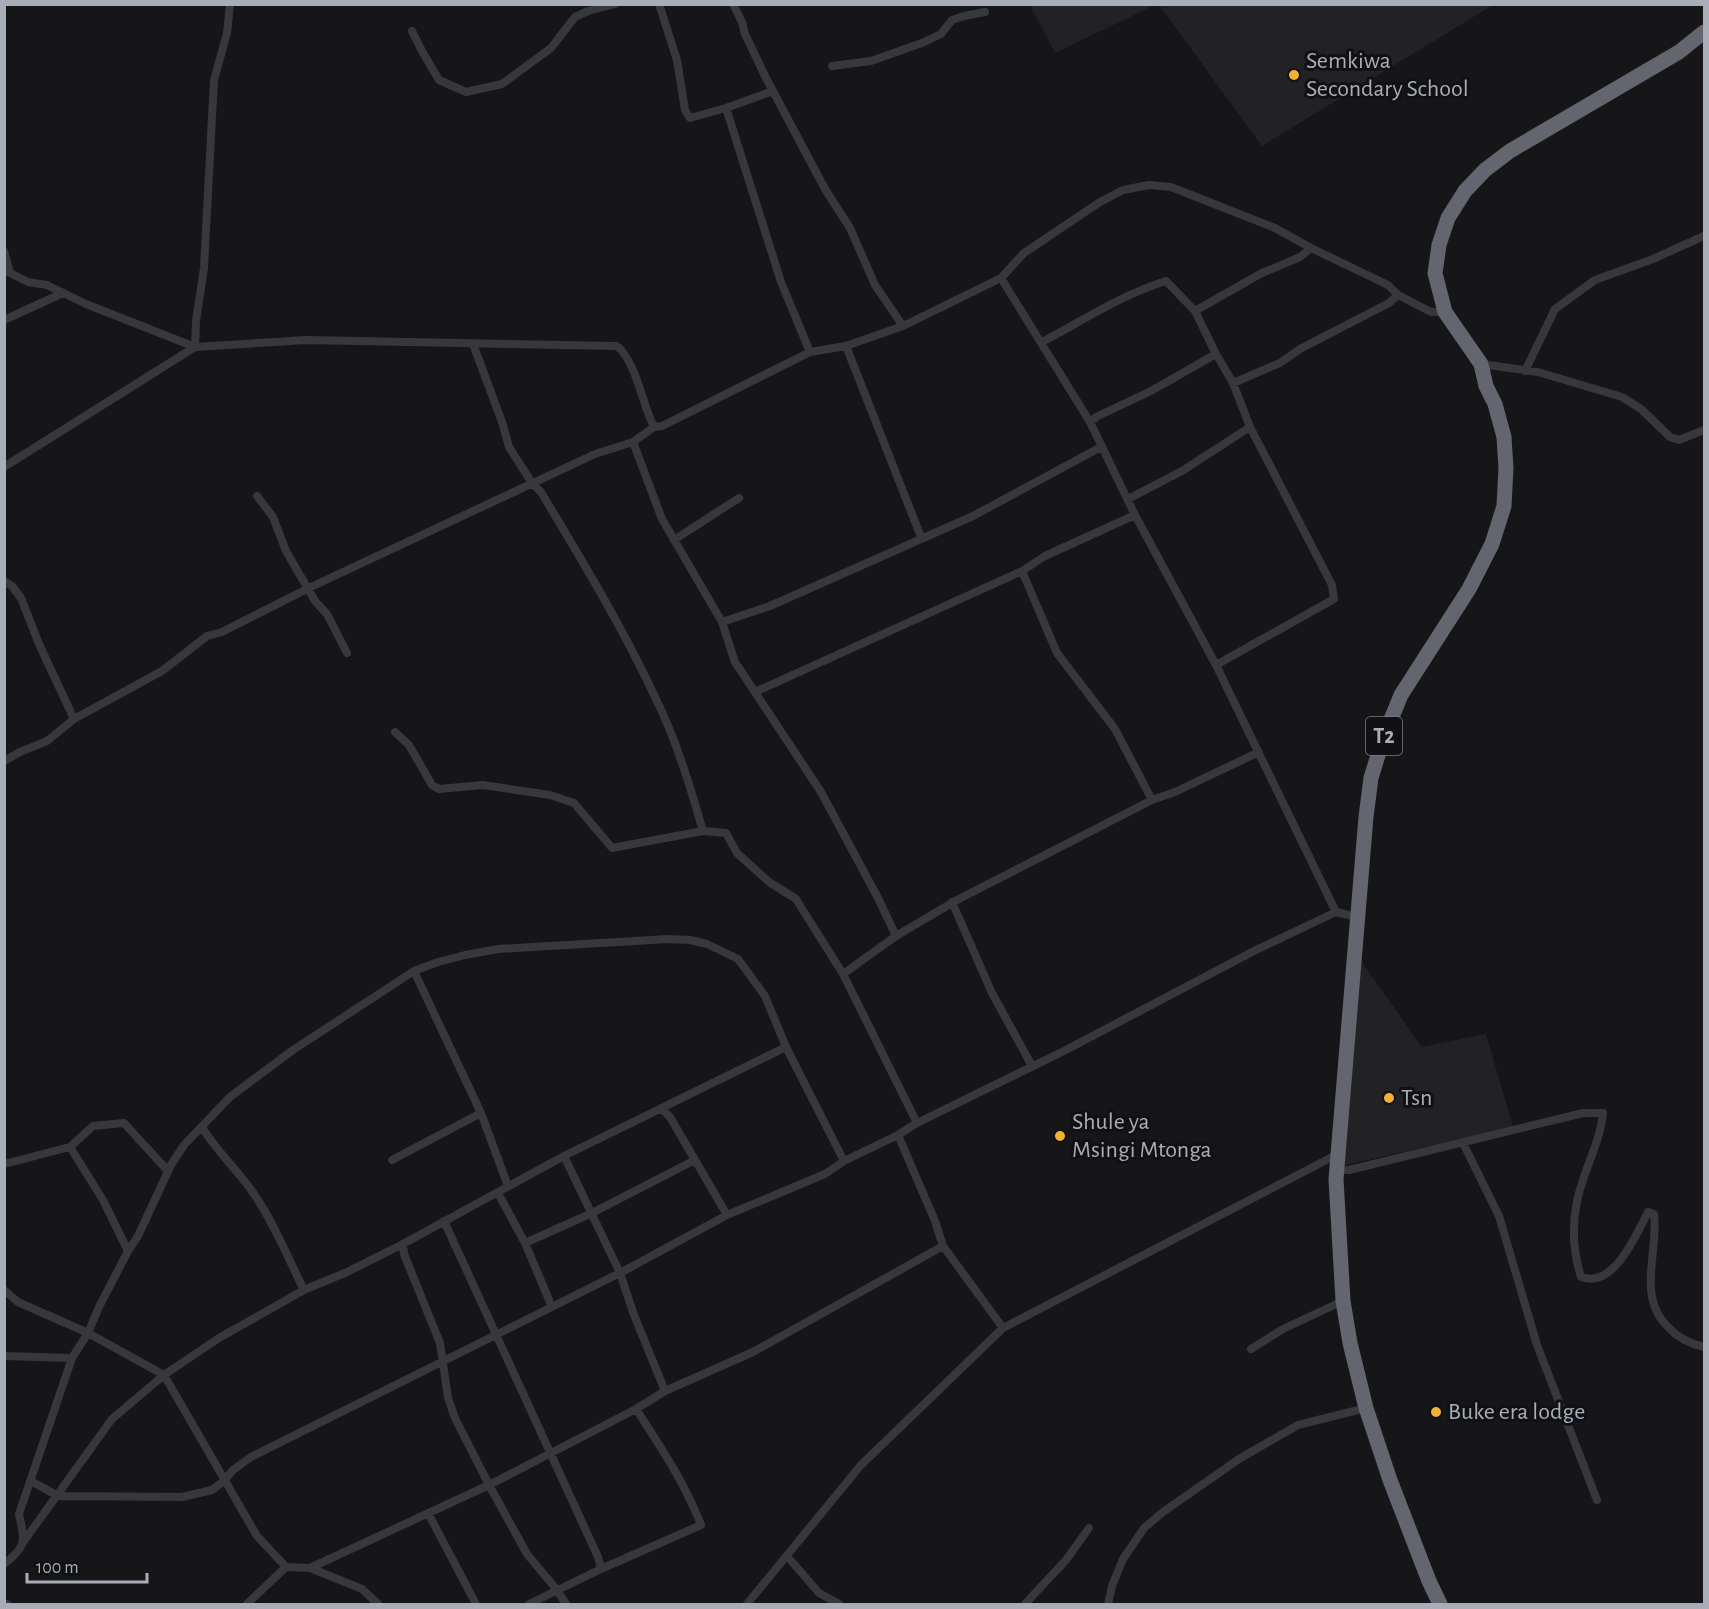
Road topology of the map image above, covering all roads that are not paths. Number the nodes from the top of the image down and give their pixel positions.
1 (230, 4) edge
2 (615, 4) edge
3 (659, 4) edge
4 (733, 4) edge
5 (986, 12) dead end
6 (412, 31) dead end
7 (1704, 32) edge
8 (832, 66) dead end
9 (773, 91) junction
10 (726, 108) junction
11 (1704, 236) edge
12 (1311, 248) junction
13 (4, 251) edge
14 (7, 272) edge
15 (1001, 278) junction
16 (63, 293) junction
17 (1398, 295) junction
18 (1195, 311) junction
19 (1445, 312) junction
20 (4, 320) edge
21 (903, 326) junction
22 (1042, 342) junction
23 (473, 344) junction
24 (846, 346) junction
25 (195, 347) junction
26 (810, 352) junction
27 (1216, 354) junction
28 (1481, 364) junction
29 (1526, 370) junction
30 (1233, 383) junction
31 (1090, 422) junction
32 (1250, 427) junction
33 (654, 428) junction
34 (1704, 430) edge
35 (633, 442) junction
36 (1101, 447) junction
37 (4, 466) edge
38 (532, 483) junction
39 (257, 496) dead end
40 (739, 498) dead end
41 (1128, 499) junction
42 (1135, 515) junction
43 (921, 537) junction
44 (674, 540) junction
45 (1022, 571) junction
46 (4, 581) edge
47 (307, 588) junction
48 (722, 622) junction
49 (347, 653) dead end
50 (1216, 665) junction
51 (754, 692) junction
52 (74, 719) junction
53 (394, 732) dead end
54 (1259, 752) junction
55 (4, 761) edge
56 (1152, 800) junction
57 (703, 831) junction
58 (952, 902) junction
59 (1336, 912) junction
60 (1357, 917) junction
61 (896, 936) junction
62 (414, 971) junction
63 (843, 974) junction
64 (786, 1047) junction
65 (1032, 1066) junction
66 (662, 1109) junction
67 (480, 1113) junction
68 (917, 1123) junction
69 (202, 1127) junction
70 (898, 1135) junction
71 (1463, 1143) junction
72 (70, 1147) junction
73 (1338, 1154) junction
74 (564, 1156) junction
75 (392, 1160) dead end
76 (695, 1160) junction
77 (844, 1161) junction
78 (4, 1164) edge
79 (1337, 1170) junction
80 (168, 1171) junction
81 (508, 1186) junction
82 (498, 1193) junction
83 (592, 1213) junction
84 (727, 1215) junction
85 (444, 1221) junction
86 (525, 1243) junction
87 (403, 1244) junction
88 (943, 1246) junction
89 (128, 1251) junction
90 (620, 1274) junction
91 (4, 1290) edge
92 (304, 1290) junction
93 (1343, 1301) junction
94 (552, 1307) junction
95 (1003, 1328) junction
96 (88, 1333) junction
97 (496, 1335) junction
98 (1704, 1347) edge
99 (1251, 1349) dead end
100 (4, 1356) edge
101 (72, 1358) junction
102 (444, 1362) junction
103 (164, 1375) junction
104 (665, 1391) junction
105 (1366, 1408) junction
106 (636, 1409) junction
107 (550, 1453) junction
108 (225, 1480) junction
109 (31, 1481) junction
110 (489, 1485) junction
111 (58, 1496) junction
112 (1597, 1500) dead end
113 (428, 1513) junction
114 (1089, 1528) dead end
115 (24, 1541) junction
116 (787, 1556) junction
117 (4, 1564) edge
118 (286, 1567) junction
119 (310, 1568) junction
120 (601, 1569) junction
121 (557, 1590) junction
122 (248, 1605) edge
123 (378, 1605) edge
124 (476, 1605) edge
125 (529, 1605) edge
126 (566, 1605) edge
127 (747, 1605) edge
128 (839, 1605) edge
129 (1025, 1605) edge
130 (1108, 1605) edge
131 (1440, 1605) edge

1 - 25 street
2 - 6 street
3 - 10 street
4 - 9 street
5 - 8 street
7 - 19 highway, T2
9 - 10 street
9 - 21 street
10 - 26 street
11 - 29 street
12 - 15 street
12 - 17 street
12 - 18 street
13 - 14 street
14 - 16 street
15 - 21 street
15 - 22 street
16 - 20 street
16 - 25 street
17 - 19 street
17 - 30 street
18 - 22 street
18 - 27 street
19 - 28 highway, T2
21 - 24 street
22 - 31 street
23 - 25 street
23 - 33 street
23 - 38 street
24 - 26 street
24 - 43 street
25 - 37 street
26 - 33 street
27 - 30 street
27 - 31 street
28 - 29 street
28 - 60 highway, T2
29 - 34 street
30 - 32 street
31 - 36 street
32 - 41 street
32 - 50 street
33 - 35 street
35 - 38 street
35 - 44 street
36 - 41 street
36 - 43 street
38 - 47 street
38 - 57 street
39 - 47 street
40 - 44 street
41 - 42 street
42 - 45 street
42 - 50 street
43 - 48 street
44 - 48 street
45 - 51 street
45 - 56 street
46 - 52 street
47 - 49 street
47 - 52 street
48 - 51 street
50 - 54 street
51 - 61 street
52 - 55 street
53 - 57 street
54 - 56 street
54 - 59 street
56 - 58 street
57 - 63 street
58 - 61 street
58 - 65 street
59 - 60 street
59 - 65 street
60 - 73 highway, T2
61 - 63 street
62 - 64 street
62 - 67 street
62 - 69 street
63 - 68 street
64 - 66 street
64 - 77 street
65 - 68 street
66 - 74 street
66 - 76 street
67 - 75 street
67 - 81 street
68 - 70 street
69 - 80 street
69 - 92 street
70 - 77 street
70 - 88 street
71 - 79 street
71 - 98 street
71 - 112 street
72 - 78 street
72 - 80 street
72 - 89 street
73 - 79 highway, T2
73 - 95 street
74 - 81 street
74 - 83 street
76 - 83 street
76 - 84 street
77 - 84 street
79 - 93 highway, T2
80 - 89 street
81 - 82 street
82 - 85 street
82 - 86 street
83 - 86 street
83 - 90 street
84 - 90 street
85 - 87 street
85 - 97 street
86 - 94 street
87 - 92 street
87 - 102 street
88 - 95 street
88 - 104 street
89 - 96 street
90 - 94 street
90 - 104 street
91 - 96 street
92 - 103 street
93 - 99 street
93 - 105 highway, T2
94 - 97 street
95 - 116 street
96 - 101 street
96 - 103 street
97 - 102 street
97 - 107 street
100 - 101 street
101 - 109 street
102 - 108 street
102 - 110 street
103 - 108 street
103 - 111 street
104 - 106 street
105 - 130 street
105 - 131 highway, T2
106 - 107 street
106 - 120 street
107 - 110 street
107 - 120 street
108 - 111 street
108 - 118 street
109 - 111 street
109 - 115 street
110 - 113 street
110 - 121 street
111 - 115 street
113 - 119 street
113 - 124 street
114 - 129 street
115 - 117 street
116 - 127 street
116 - 128 street
118 - 119 street
118 - 122 street
119 - 123 street
120 - 121 street
121 - 125 street
121 - 126 street

